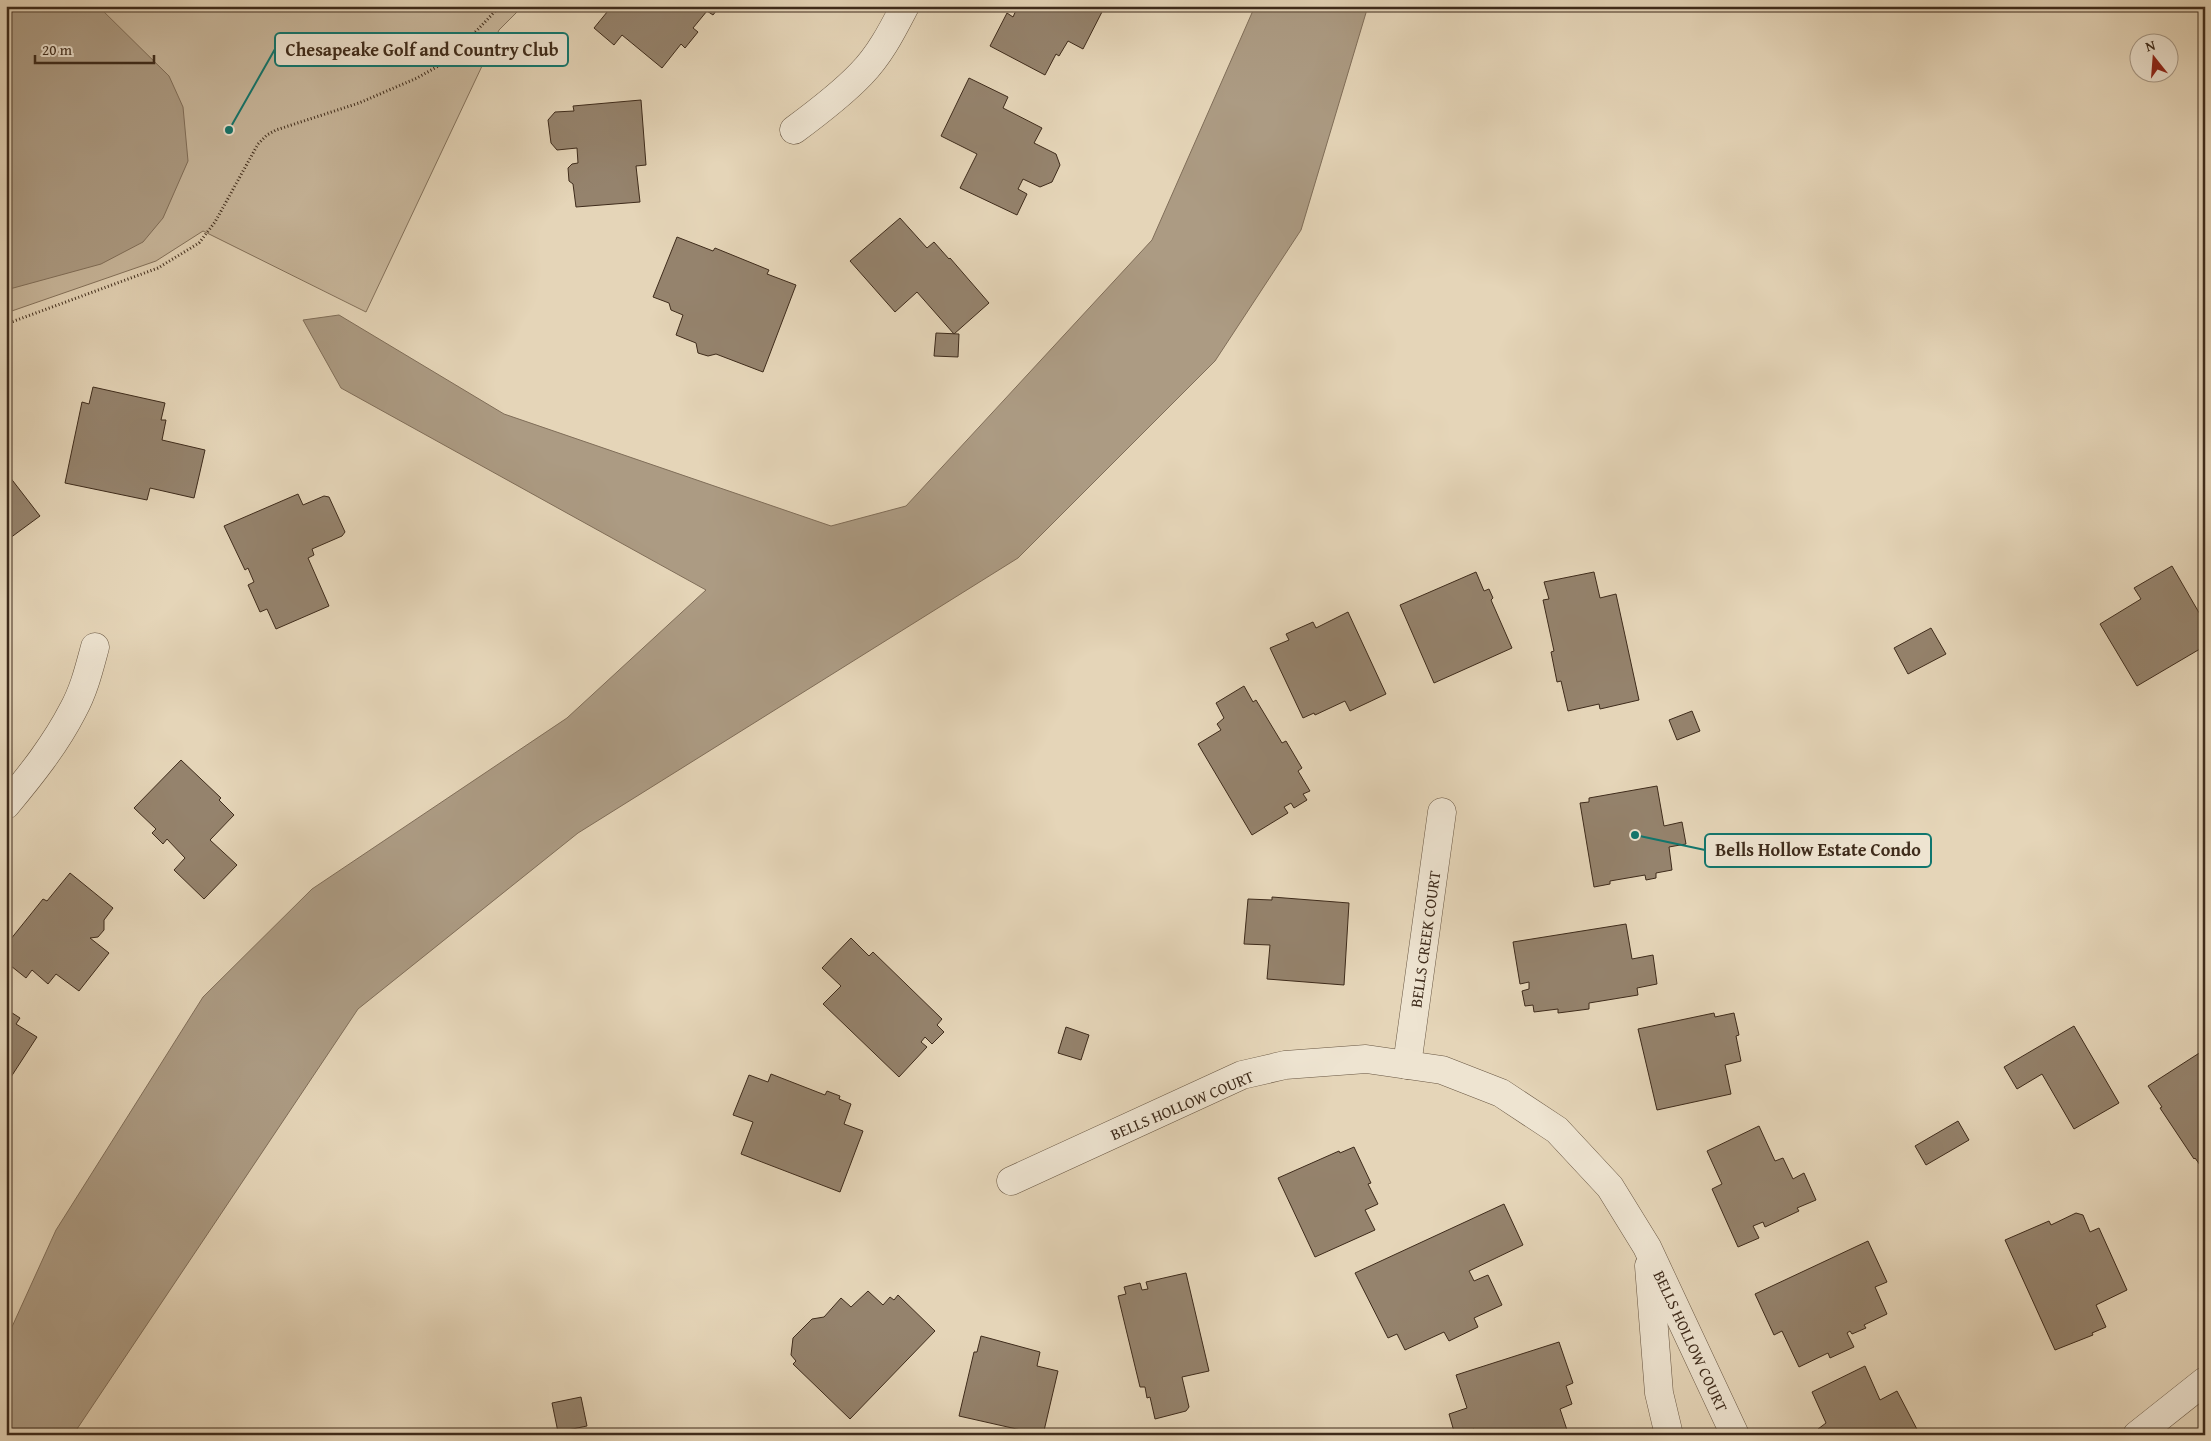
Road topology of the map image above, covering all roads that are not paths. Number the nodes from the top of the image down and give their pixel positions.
1 (905, 6) edge
2 (794, 130) dead end
3 (95, 648) dead end
4 (6, 806) edge
5 (1442, 812) dead end
6 (1407, 1065) junction
7 (1011, 1181) dead end
8 (1647, 1247) junction
9 (2205, 1381) edge
10 (1669, 1435) edge
11 (1735, 1435) edge
12 (2137, 1435) edge

1 - 2 street
3 - 4 street
5 - 6 street, BELLS CREEK COURT
6 - 7 street, BELLS HOLLOW COURT
6 - 8 street, BELLS HOLLOW COURT
8 - 10 street, BELLS HOLLOW COURT
8 - 11 street, BELLS HOLLOW COURT
9 - 12 street

